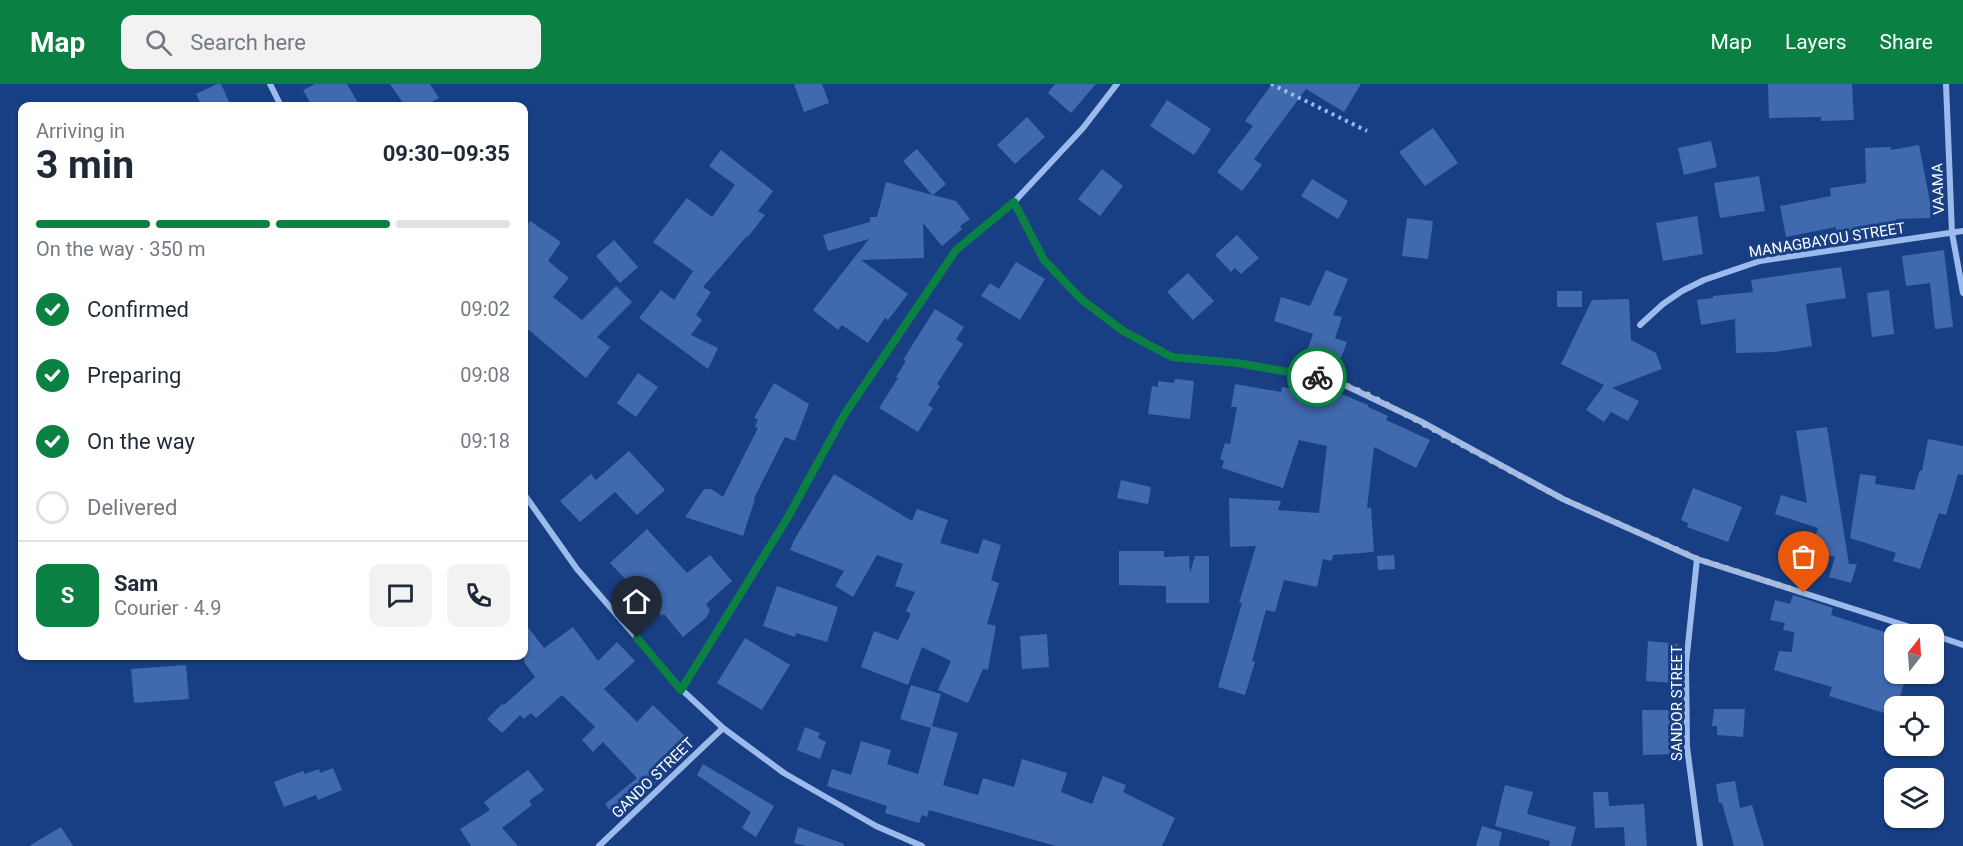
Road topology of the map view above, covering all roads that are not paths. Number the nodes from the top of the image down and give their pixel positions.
1 (270, 84) edge
2 (1117, 84) edge
3 (1946, 84) edge
4 (279, 102) edge
5 (1014, 202) junction
6 (1963, 231) edge
7 (1952, 233) junction
8 (1963, 293) edge
9 (1640, 325) dead end
10 (528, 500) edge
11 (1698, 559) junction
12 (1899, 624) edge
13 (1944, 639) edge
14 (1963, 645) edge
15 (681, 690) junction
16 (723, 728) junction
17 (599, 846) edge
18 (922, 846) edge
19 (1700, 846) edge

1 - 4 street
2 - 5 street
3 - 7 street, VAAMA
5 - 11 street
5 - 15 street
6 - 7 street, MANAGBAYOU STREET
7 - 8 street, VAAMA
7 - 9 street, MANAGBAYOU STREET
10 - 15 street
11 - 12 street
11 - 19 street, SANDOR STREET
13 - 14 street
15 - 16 street
16 - 17 street, GANDO STREET
16 - 18 street

